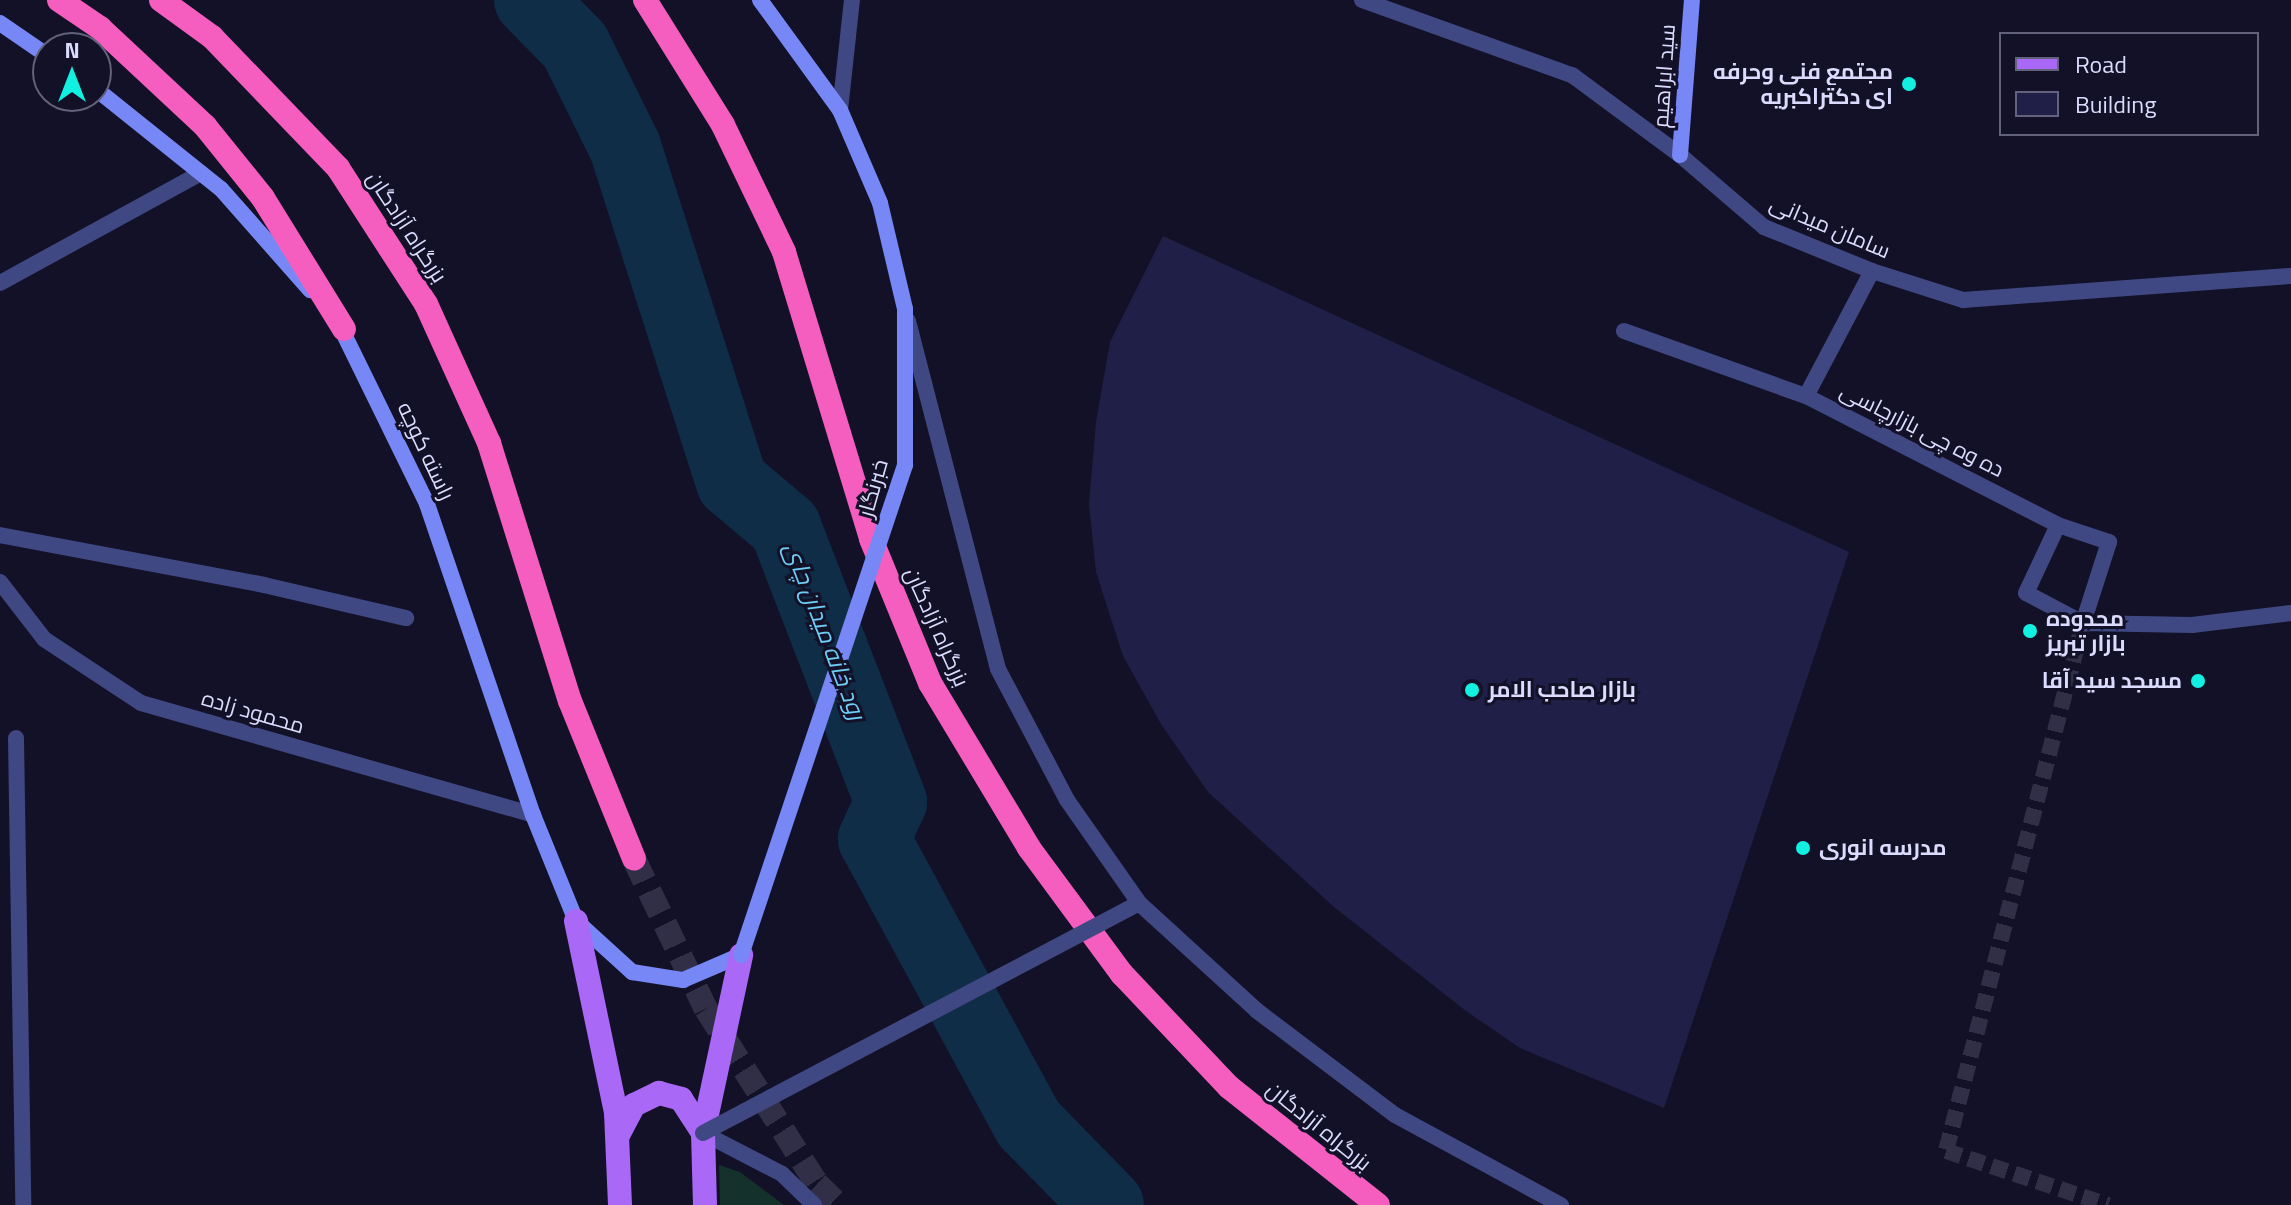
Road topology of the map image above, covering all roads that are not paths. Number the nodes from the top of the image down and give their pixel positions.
1 (59, 0) edge
2 (161, 0) edge
3 (645, 0) edge
4 (760, 0) edge
5 (852, 0) edge
6 (1362, 0) edge
7 (1692, 0) edge
8 (0, 23) edge
9 (32, 45) edge
10 (112, 102) edge
11 (840, 110) junction
12 (1680, 155) junction
13 (201, 173) junction
14 (1872, 271) junction
15 (2291, 276) edge
16 (0, 283) edge
17 (905, 309) junction
18 (344, 329) junction
19 (1624, 331) dead end
20 (1806, 396) junction
21 (2058, 525) junction
22 (0, 535) edge
23 (0, 582) edge
24 (2291, 613) edge
25 (406, 618) dead end
26 (2083, 623) junction
27 (16, 738) dead end
28 (533, 815) junction
29 (634, 859) tunnel mouth
30 (1139, 903) junction
31 (576, 921) junction
32 (741, 955) junction
33 (703, 1133) junction
34 (617, 1137) junction
35 (23, 1205) edge
36 (620, 1205) edge
37 (705, 1205) edge
38 (814, 1205) edge
39 (1378, 1205) edge
40 (1561, 1205) edge

1 - 18 highway
2 - 29 highway, بزرگراه آزادگان
3 - 39 highway, بزرگراه آزادگان
4 - 11 main road, خبرنگار
5 - 11 street
6 - 12 street, سامان میدانی
7 - 12 main road, سید ابراهیم
8 - 9 main road
10 - 13 main road, راسته کوچه
11 - 17 main road, خبرنگار
12 - 14 street, سامان میدانی
13 - 16 street
13 - 18 main road, راسته کوچه
14 - 15 street, سامان میدانی
14 - 20 street, ده وه چی بازارچاسی
17 - 30 street
17 - 32 main road, خبرنگار, bridge
18 - 28 main road, راسته کوچه
19 - 20 street
20 - 21 street, ده وه چی بازارچاسی
21 - 26 street, ده وه چی بازارچاسی
21 - 26 street
22 - 25 street
23 - 28 street, محمود زاده
24 - 26 street
27 - 35 street
28 - 31 main road, راسته کوچه
30 - 33 street, bridge
30 - 40 street
31 - 32 main road
31 - 34 main road
32 - 33 main road
33 - 34 main road
33 - 37 main road
33 - 38 street
34 - 36 main road

